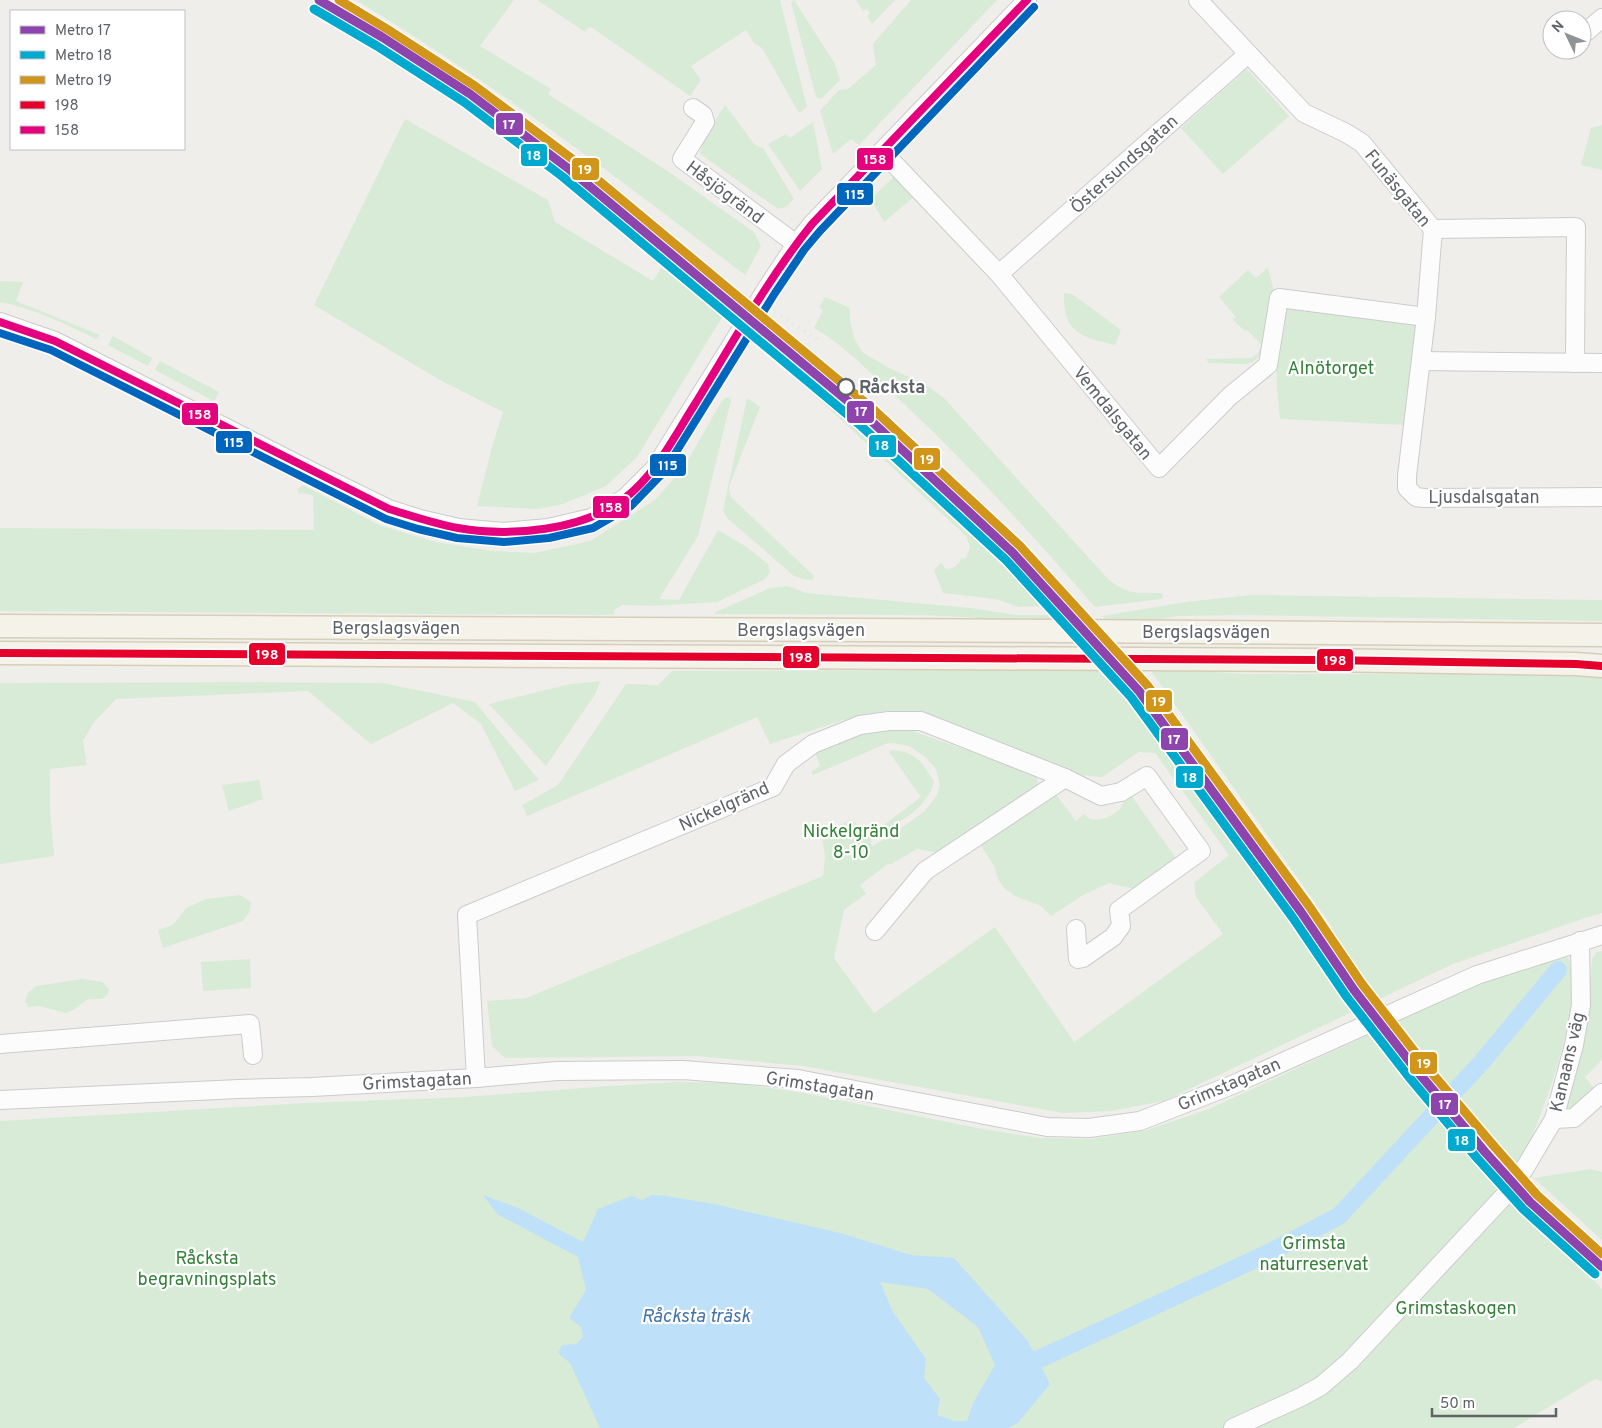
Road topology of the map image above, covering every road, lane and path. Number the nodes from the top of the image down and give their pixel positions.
1 (1027, 0) edge
2 (1198, 0) edge
3 (1602, 18) edge
4 (1592, 27) edge
5 (1248, 54) junction
6 (693, 108) dead end
7 (882, 151) junction
8 (1433, 228) junction
9 (796, 244) junction
10 (1000, 274) junction
11 (1426, 317) junction
12 (0, 322) edge
13 (1421, 361) junction
14 (1574, 363) junction
15 (1602, 363) edge
16 (1602, 497) edge
17 (0, 626) edge
18 (1602, 635) edge
19 (0, 653) edge
20 (1602, 666) edge
21 (1065, 778) junction
22 (1076, 929) dead end
23 (875, 931) dead end
24 (1602, 935) edge
25 (1580, 941) junction
26 (0, 1044) edge
27 (253, 1055) dead end
28 (476, 1078) junction
29 (1602, 1093) edge
30 (0, 1100) edge
31 (1554, 1119) junction
32 (1233, 1428) edge

1 - 7 street
2 - 5 street, Funäsgatan
3 - 4 street
5 - 8 street, Funäsgatan
5 - 10 street, Östersundsgatan
6 - 9 street, Håsjögränd
7 - 9 street
7 - 10 street, Vemdalsgatan
8 - 11 street, Funäsgatan
8 - 14 street
9 - 12 street
10 - 11 street, Vemdalsgatan
11 - 13 street, Funäsgatan
13 - 14 street
13 - 16 street, Ljusdalsgatan
14 - 15 street
17 - 18 main road, Bergslagsvägen
19 - 20 main road, Bergslagsvägen
21 - 22 street, Nickelgränd
21 - 23 street
21 - 28 street, Nickelgränd
24 - 25 street, Grimstagatan
25 - 28 street, Grimstagatan
25 - 31 street, Kanaans väg
26 - 27 street
28 - 30 street, Grimstagatan
29 - 31 street
31 - 32 street, Kanaans väg

